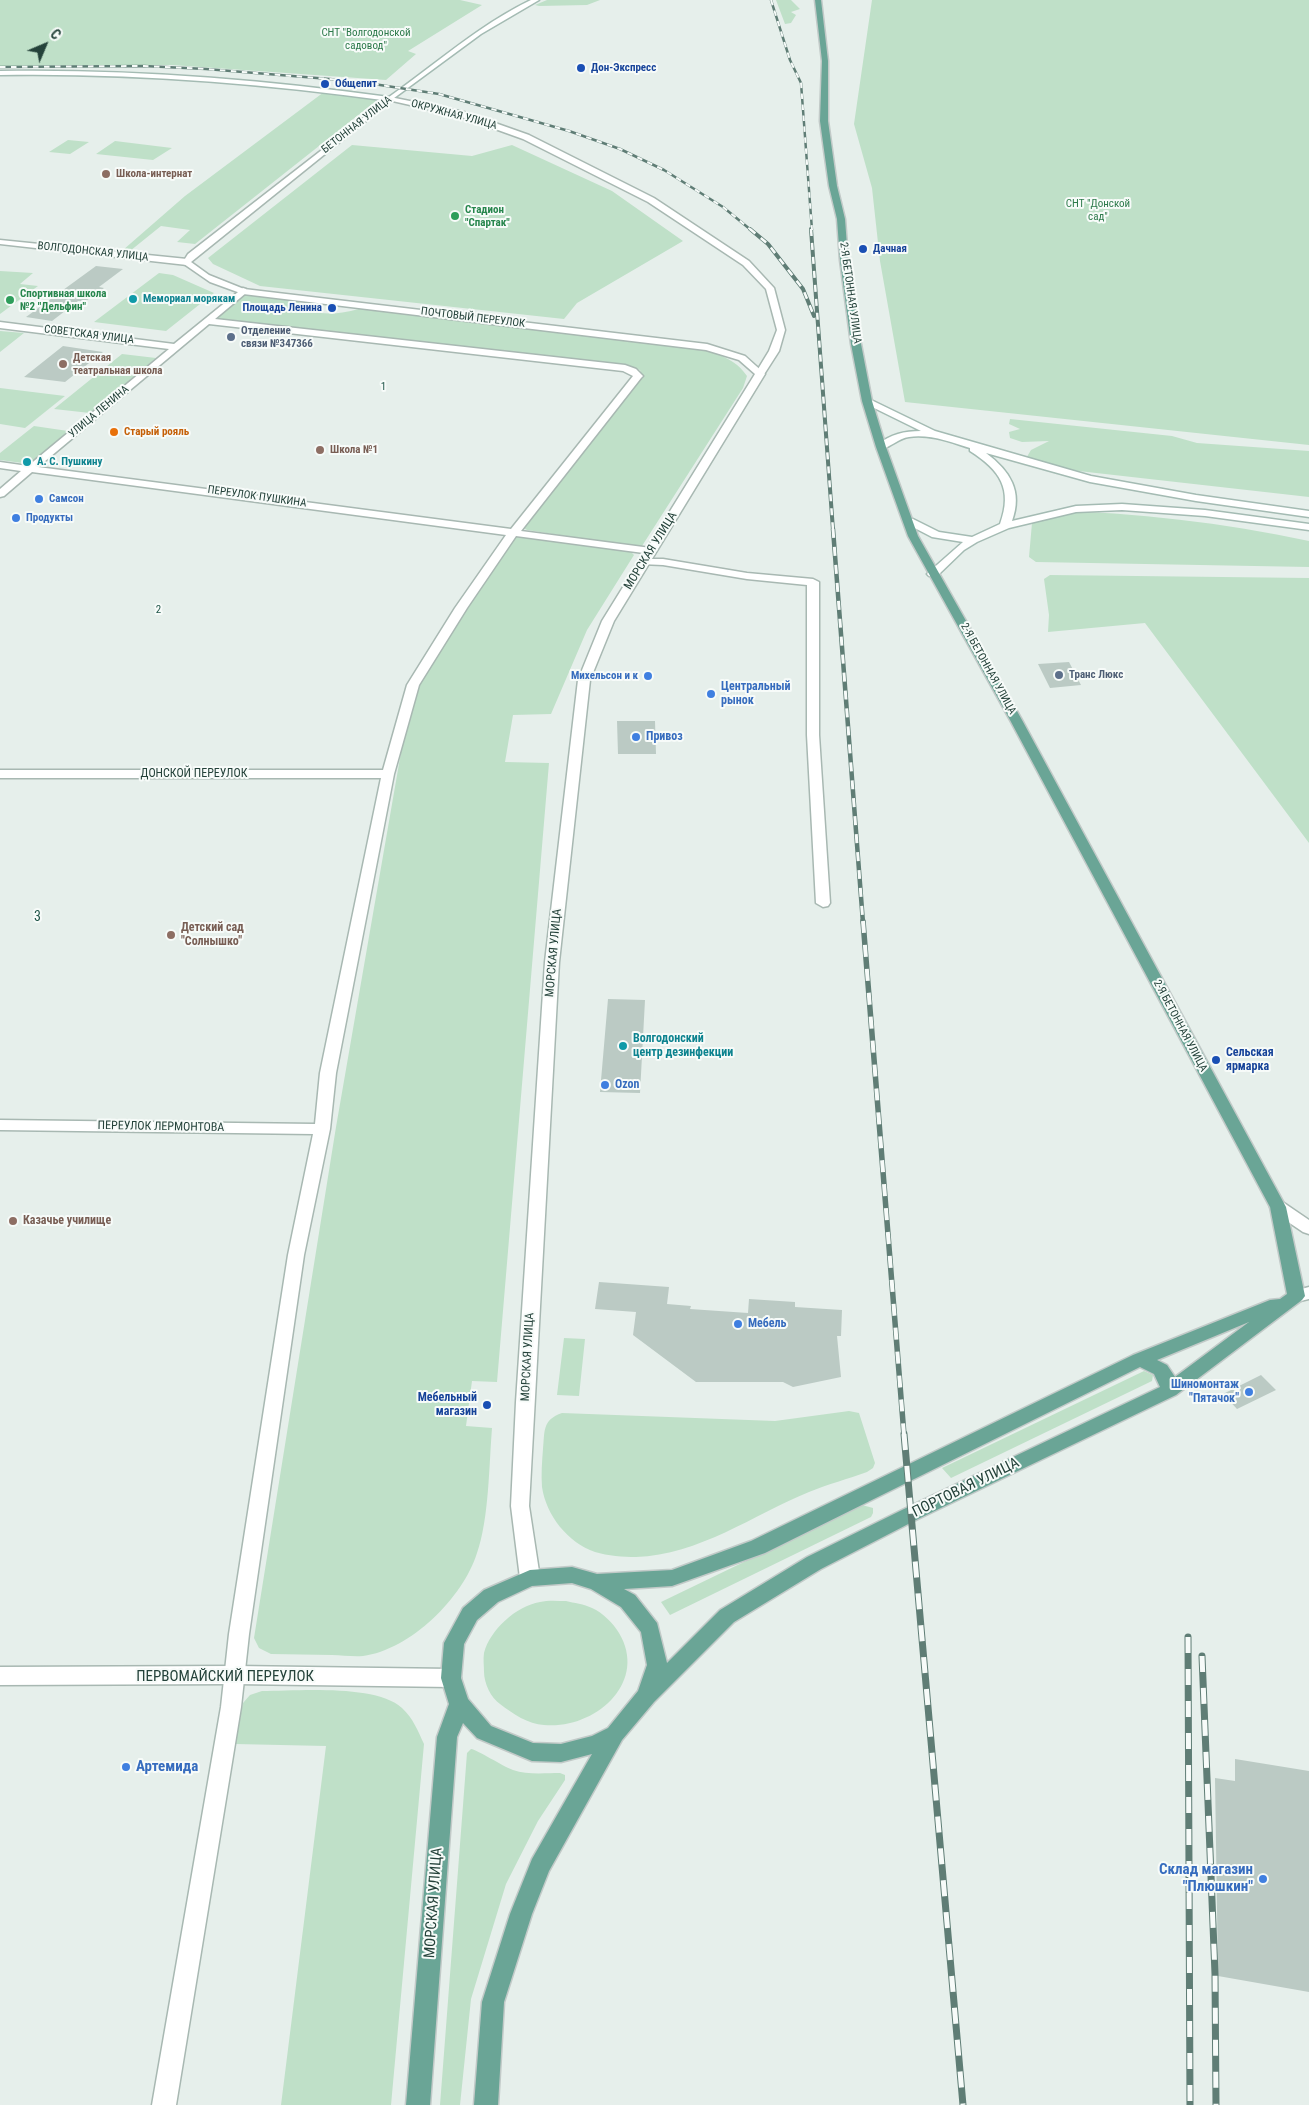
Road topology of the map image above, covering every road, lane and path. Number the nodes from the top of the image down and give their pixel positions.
1 (536, 0) edge
2 (818, 0) edge
3 (0, 73) edge
4 (390, 99) junction
5 (0, 242) edge
6 (186, 262) junction
7 (243, 291) junction
8 (207, 321) junction
9 (0, 325) edge
10 (178, 346) junction
11 (760, 374) junction
12 (867, 401) junction
13 (935, 434) junction
14 (957, 440) junction
15 (881, 447) junction
16 (5, 465) edge
17 (30, 469) junction
18 (0, 474) edge
19 (0, 494) edge
20 (1309, 514) edge
21 (909, 521) junction
22 (1005, 526) junction
23 (1309, 527) edge
24 (514, 532) junction
25 (973, 540) junction
26 (648, 556) junction
27 (932, 574) junction
28 (0, 774) edge
29 (388, 774) junction
30 (823, 903) dead end
31 (0, 1125) edge
32 (322, 1128) junction
33 (1278, 1207) junction
34 (1309, 1228) edge
35 (1302, 1294) edge
36 (1139, 1360) junction
37 (1170, 1390) junction
38 (530, 1578) junction
39 (597, 1582) junction
40 (236, 1675) junction
41 (0, 1676) edge
42 (451, 1678) junction
43 (648, 1696) junction
44 (459, 1704) junction
45 (615, 1734) junction
46 (164, 2105) edge
47 (418, 2105) edge
48 (486, 2105) edge

1 - 4 street, БЕТОННАЯ УЛИЦА
2 - 12 main road, 2-Я БЕТОННАЯ УЛИЦА
3 - 4 street, ОКРУЖНАЯ УЛИЦА
4 - 6 street, БЕТОННАЯ УЛИЦА
4 - 11 street, ОКРУЖНАЯ УЛИЦА
5 - 6 street, ВОЛГОДОНСКАЯ УЛИЦА
6 - 7 street, ПОЧТОВЫЙ ПЕРЕУЛОК
7 - 8 street, УЛИЦА ЛЕНИНА
7 - 11 street, ПОЧТОВЫЙ ПЕРЕУЛОК
8 - 10 street, УЛИЦА ЛЕНИНА
8 - 24 street
9 - 10 street, СОВЕТСКАЯ УЛИЦА
10 - 17 street, УЛИЦА ЛЕНИНА
11 - 26 street, МОРСКАЯ УЛИЦА
12 - 13 street
12 - 15 main road, 2-Я БЕТОННАЯ УЛИЦА
13 - 14 street
13 - 15 street
14 - 20 street
14 - 22 street
15 - 21 main road, 2-Я БЕТОННАЯ УЛИЦА
16 - 17 street, ПЕРЕУЛОК ПУШКИНА
16 - 18 street
17 - 19 street, УЛИЦА ЛЕНИНА
17 - 24 street, ПЕРЕУЛОК ПУШКИНА
21 - 25 street
21 - 27 main road, 2-Я БЕТОННАЯ УЛИЦА
22 - 23 street
22 - 25 street
24 - 26 street, ПЕРЕУЛОК ПУШКИНА
24 - 29 street
25 - 27 street
26 - 30 street, ПЕРЕУЛОК ПУШКИНА
26 - 38 street, МОРСКАЯ УЛИЦА
27 - 33 main road, 2-Я БЕТОННАЯ УЛИЦА
28 - 29 street, ДОНСКОЙ ПЕРЕУЛОК
29 - 32 street
31 - 32 street, ПЕРЕУЛОК ЛЕРМОНТОВА
32 - 40 street
33 - 34 street
33 - 35 main road, 2-Я БЕТОННАЯ УЛИЦА
35 - 36 main road
35 - 37 main road, ПОРТОВАЯ УЛИЦА
36 - 37 main road
36 - 39 main road
37 - 43 main road, ПОРТОВАЯ УЛИЦА
38 - 39 main road
38 - 42 main road
39 - 43 main road
40 - 41 street, ПЕРВОМАЙСКИЙ ПЕРЕУЛОК
40 - 42 street, ПЕРВОМАЙСКИЙ ПЕРЕУЛОК
40 - 46 street
42 - 44 main road
43 - 45 main road, ПОРТОВАЯ УЛИЦА
44 - 45 main road
44 - 47 main road, МОРСКАЯ УЛИЦА
45 - 48 main road

